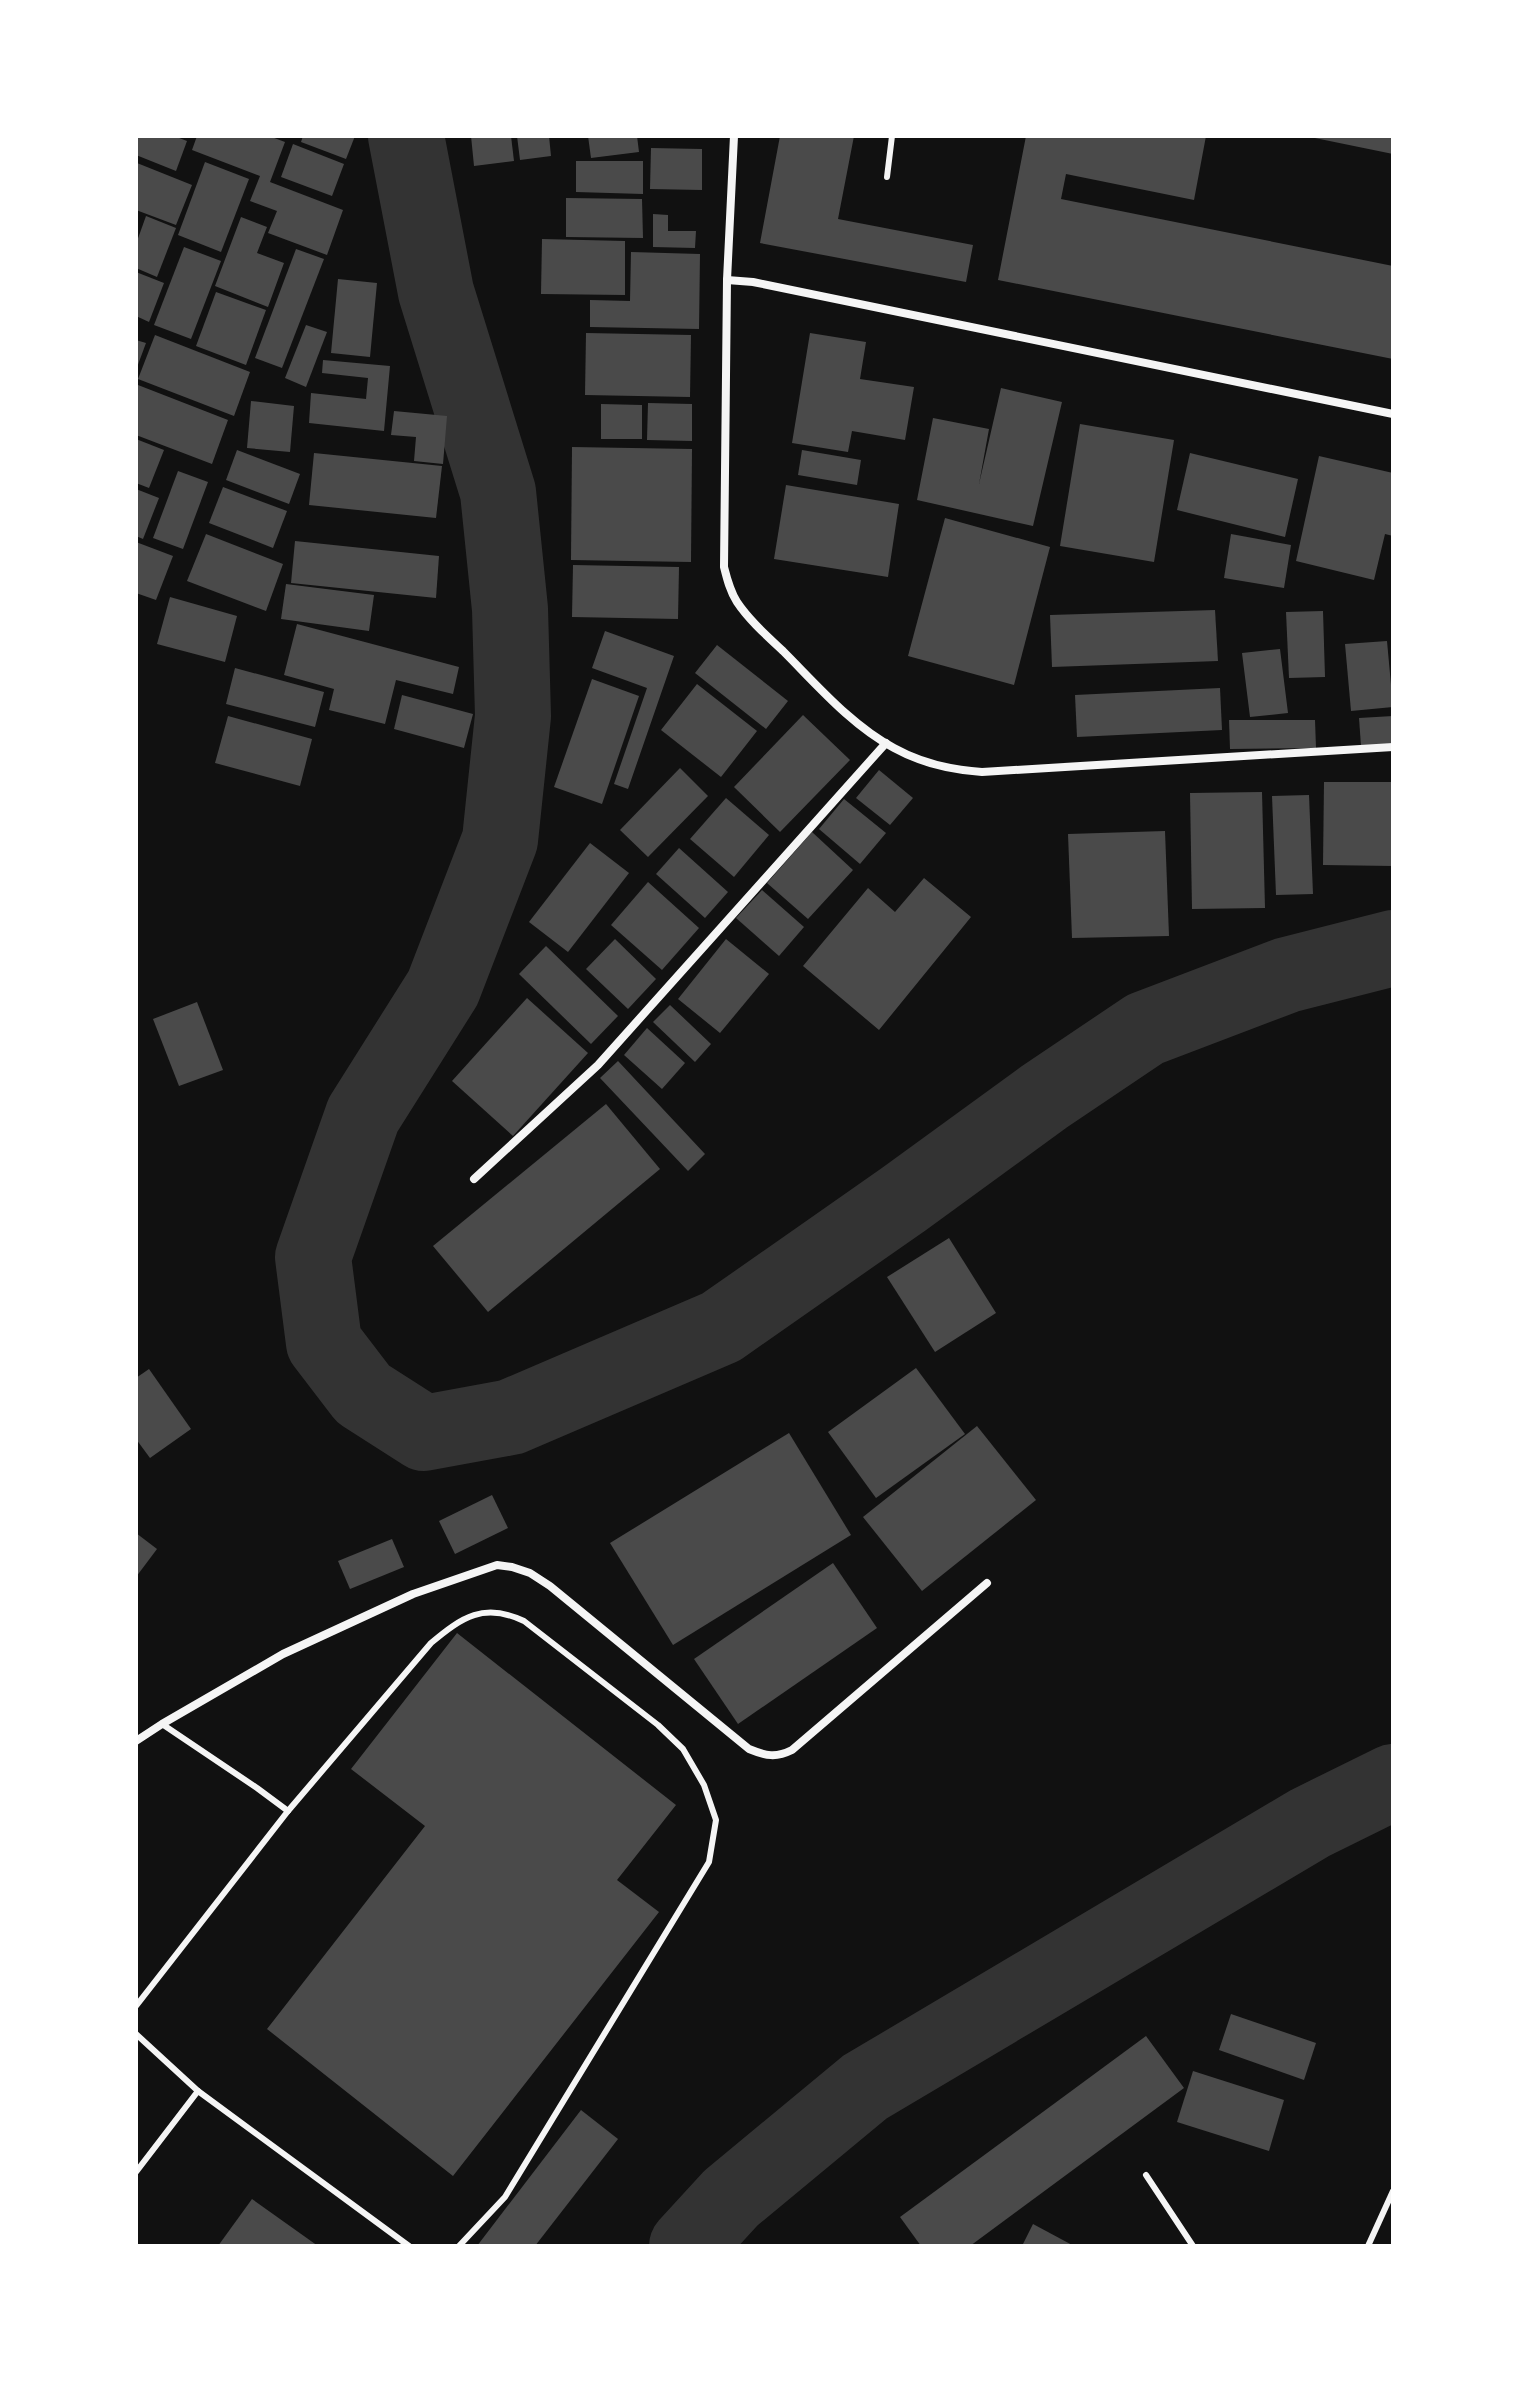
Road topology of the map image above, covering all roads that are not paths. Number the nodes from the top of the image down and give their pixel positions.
1 (734, 136) edge
2 (892, 136) edge
3 (887, 177) dead end
4 (727, 280) junction
5 (1393, 414) edge
6 (886, 743) junction
7 (1393, 747) edge
8 (474, 1179) dead end
9 (987, 1583) dead end
10 (162, 1724) junction
11 (136, 1741) edge
12 (288, 1811) junction
13 (136, 2006) edge
14 (136, 2034) edge
15 (198, 2091) junction
16 (136, 2172) edge
17 (1146, 2175) dead end
18 (1393, 2191) edge
19 (409, 2246) edge
20 (459, 2246) edge
21 (1193, 2246) edge
22 (1368, 2246) edge

1 - 4 street
2 - 3 lane
4 - 5 street
4 - 6 street
6 - 7 street
6 - 8 street
9 - 10 street
10 - 11 street
10 - 12 lane
12 - 13 lane
12 - 20 lane
14 - 15 lane
15 - 16 lane
15 - 19 lane
17 - 21 lane
18 - 22 lane

